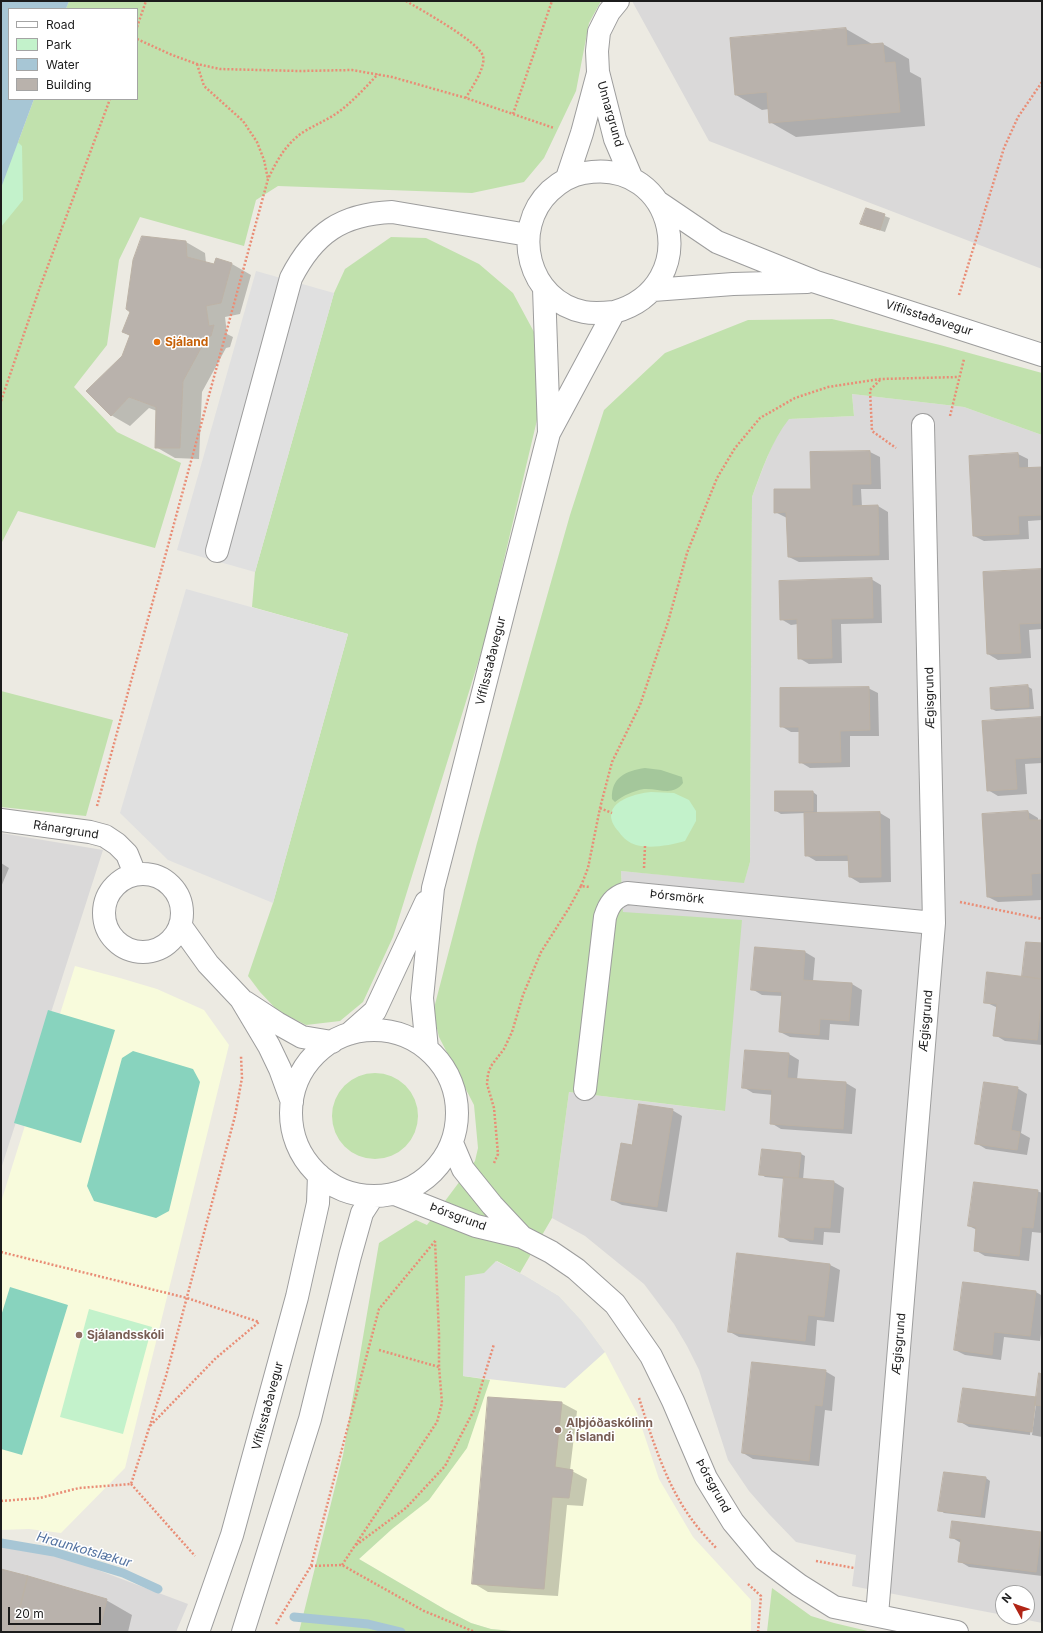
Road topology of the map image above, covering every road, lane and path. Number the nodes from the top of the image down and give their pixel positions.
1 (146, 1) edge
2 (406, 1) edge
3 (552, 1) edge
4 (618, 1) edge
5 (138, 24) edge
6 (138, 39) edge
7 (198, 64) junction
8 (598, 72) junction
9 (378, 74) junction
10 (1042, 82) edge
11 (466, 98) junction
12 (110, 100) edge
13 (513, 114) junction
14 (555, 128) dead end
15 (567, 178) junction
16 (268, 179) junction
17 (632, 179) junction
18 (658, 202) junction
19 (528, 235) junction
20 (816, 282) junction
21 (544, 288) junction
22 (652, 290) junction
23 (959, 295) dead end
24 (614, 312) junction
25 (965, 353) dead end
26 (1042, 355) edge
27 (959, 377) junction
28 (880, 379) junction
29 (1, 401) edge
30 (549, 433) junction
31 (924, 433) joint
32 (924, 468) junction
33 (218, 551) dead end
34 (600, 808) junction
35 (612, 812) dead end
36 (1, 820) edge
37 (90, 832) junction
38 (135, 874) junction
39 (581, 886) junction
40 (432, 888) junction
41 (627, 893) junction
42 (934, 896) junction
43 (1042, 920) edge
44 (934, 923) junction
45 (180, 926) junction
46 (241, 999) junction
47 (340, 1038) junction
48 (427, 1049) junction
49 (241, 1051) dead end
50 (585, 1089) dead end
51 (292, 1102) junction
52 (452, 1143) junction
53 (319, 1175) junction
54 (478, 1187) junction
55 (395, 1194) junction
56 (373, 1196) junction
57 (455, 1218) junction
58 (522, 1237) junction
59 (435, 1241) junction
60 (1, 1252) edge
61 (187, 1298) junction
62 (494, 1344) dead end
63 (379, 1350) dead end
64 (439, 1367) junction
65 (149, 1427) junction
66 (131, 1484) junction
67 (1, 1501) edge
68 (354, 1546) junction
69 (195, 1556) dead end
70 (342, 1565) junction
71 (311, 1566) junction
72 (877, 1616) junction
73 (275, 1625) dead end
74 (198, 1632) edge
75 (243, 1632) edge
76 (475, 1632) edge
77 (957, 1632) edge

1 - 5 path
2 - 11 path
3 - 13 path
4 - 8 street, Unnargrund
6 - 7 path
7 - 9 path
7 - 16 path
8 - 15 street, Unnargrund
8 - 17 street, Unnargrund
9 - 11 path
9 - 16 path
10 - 23 path
11 - 13 path
12 - 29 path
13 - 14 path
15 - 17 street, Vífilsstaðavegur
15 - 19 street, Vífilsstaðavegur
16 - 37 path
17 - 18 street, Vífilsstaðavegur
18 - 20 street, Vífilsstaðavegur
18 - 22 street, Vífilsstaðavegur
19 - 21 street, Vífilsstaðavegur
19 - 33 street
20 - 22 street, Vífilsstaðavegur
20 - 26 street, Vífilsstaðavegur
21 - 24 street, Vífilsstaðavegur
21 - 30 street, Vífilsstaðavegur
22 - 24 street, Vífilsstaðavegur
24 - 30 street, Vífilsstaðavegur
25 - 27 path
27 - 28 path
27 - 31 path
28 - 32 path
28 - 34 path
30 - 40 street, Vífilsstaðavegur
31 - 32 street, Ægisgrund
32 - 42 street, Ægisgrund
34 - 35 path
34 - 39 path
36 - 37 street, Ránargrund
37 - 38 street, Ránargrund
38 - 45 street
38 - 45 street
39 - 41 path
39 - 54 path
40 - 47 street, Vífilsstaðavegur
40 - 48 street, Vífilsstaðavegur
41 - 44 street, Þórsmörk
41 - 50 street
42 - 43 path
42 - 44 street, Ægisgrund
44 - 72 street, Ægisgrund
45 - 46 street
46 - 47 street
46 - 51 street
47 - 48 street, Vífilsstaðavegur
47 - 51 street, Vífilsstaðavegur
48 - 52 street, Vífilsstaðavegur
49 - 61 path
51 - 53 street, Vífilsstaðavegur
52 - 54 street, Þórsgrund
52 - 55 street, Vífilsstaðavegur
53 - 56 street, Vífilsstaðavegur
53 - 74 street, Vífilsstaðavegur
54 - 58 street, Þórsgrund
55 - 56 street, Vífilsstaðavegur
55 - 57 street, Þórsgrund
56 - 75 street
57 - 58 street, Þórsgrund
57 - 59 path
58 - 72 street, Þórsgrund
59 - 64 path
59 - 71 path
60 - 61 path
61 - 65 path
61 - 65 path
62 - 68 path
63 - 64 path
64 - 68 path
65 - 66 path
66 - 67 path
66 - 69 path
68 - 70 path
70 - 71 path
70 - 76 path
71 - 73 path
72 - 77 street, Þórsgrund

